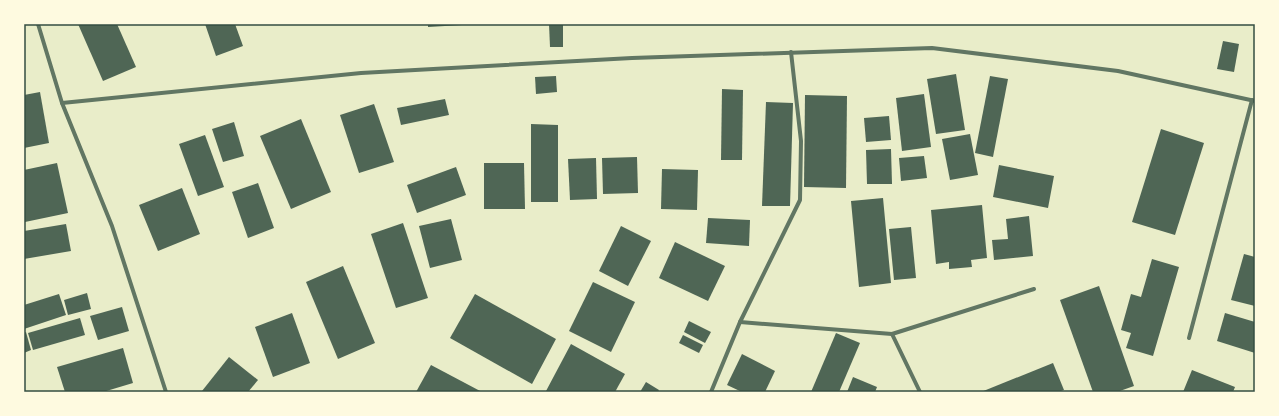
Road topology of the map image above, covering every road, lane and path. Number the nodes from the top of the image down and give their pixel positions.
1 (38, 24) edge
2 (791, 52) junction
3 (1254, 100) edge
4 (62, 103) junction
5 (1034, 289) dead end
6 (740, 322) junction
7 (892, 334) junction
8 (1189, 338) dead end
9 (166, 392) edge
10 (711, 392) edge
11 (920, 392) edge

1 - 4 street
2 - 3 street
2 - 4 street
2 - 6 street
3 - 8 street
4 - 9 street
5 - 7 street
6 - 7 street
6 - 10 street
7 - 11 street

